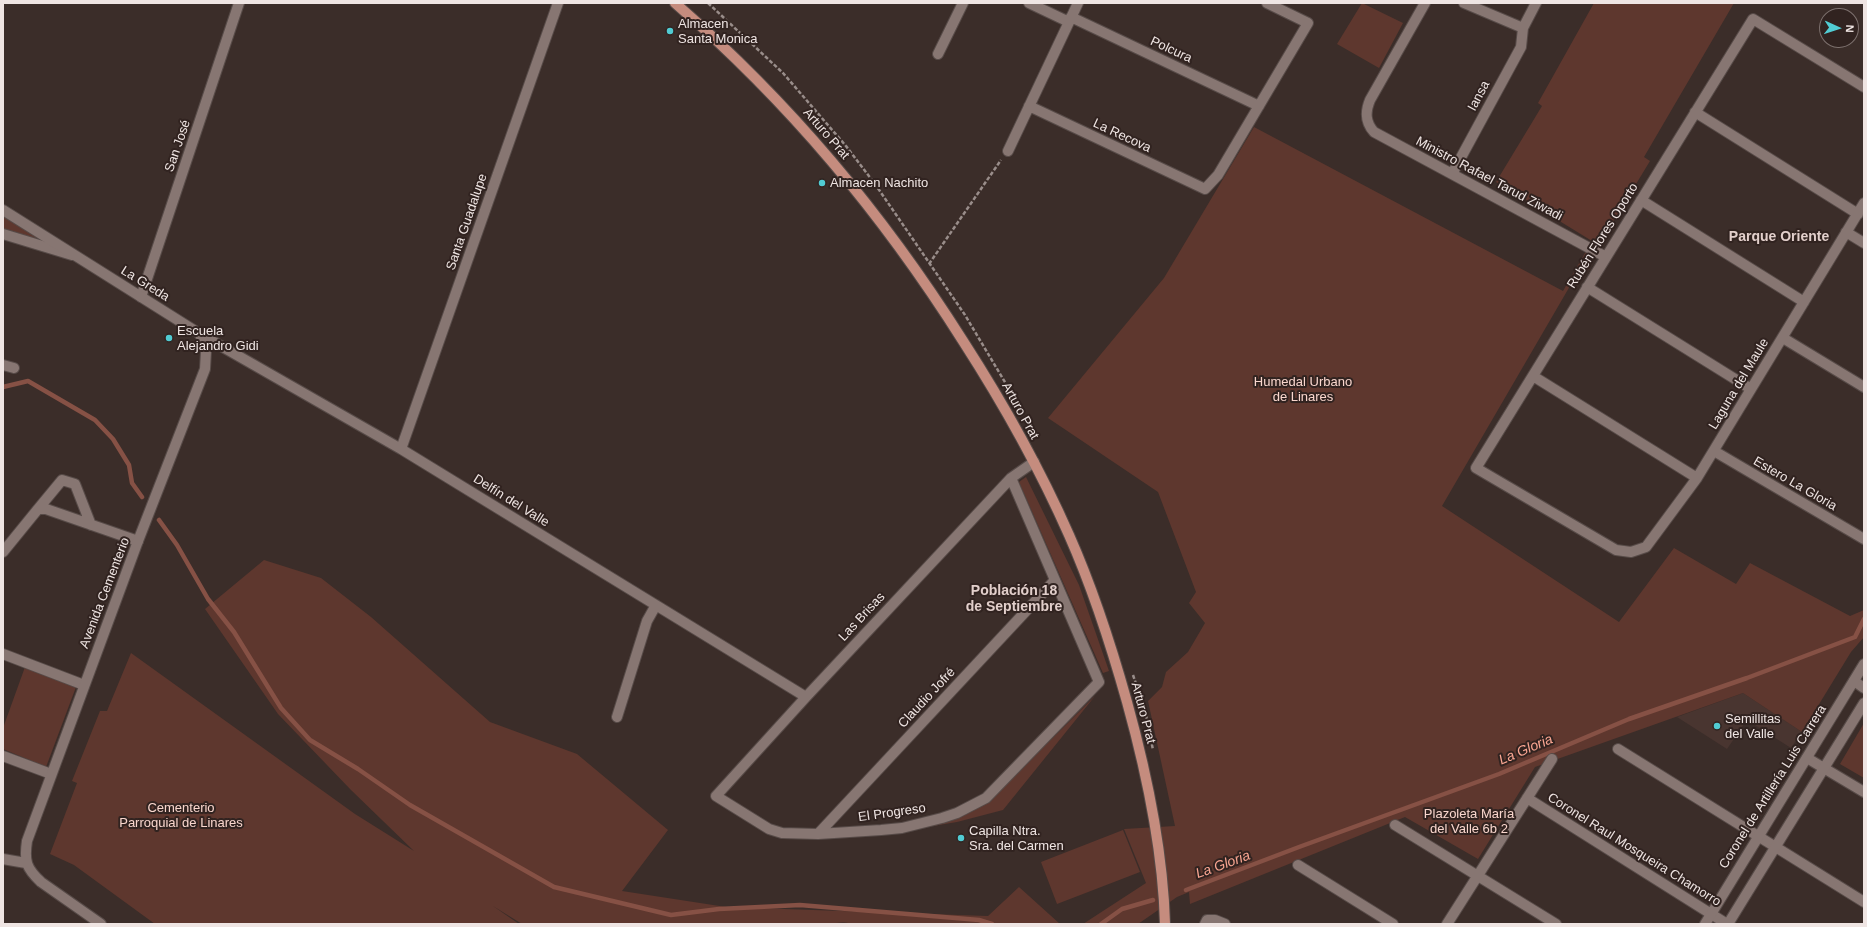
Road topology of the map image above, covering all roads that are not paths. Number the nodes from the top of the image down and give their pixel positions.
1 (239, 3) edge
2 (558, 3) edge
3 (675, 3) edge
4 (963, 3) edge
5 (1029, 3) edge
6 (1078, 3) edge
7 (1267, 3) edge
8 (1425, 3) edge
9 (1464, 3) edge
10 (1536, 3) edge
11 (1070, 20) junction
12 (1523, 28) junction
13 (938, 54) dead end
14 (1864, 88) edge
15 (1029, 106) junction
16 (1259, 106) junction
17 (1695, 112) junction
18 (1008, 151) road end
19 (1452, 174) junction
20 (1641, 200) junction
21 (1864, 203) edge
22 (3, 210) edge
23 (1858, 214) junction
24 (1846, 232) junction
25 (3, 234) edge
26 (1864, 243) edge
27 (76, 256) junction
28 (1606, 257) junction
29 (1587, 287) junction
30 (141, 297) junction
31 (1804, 302) junction
32 (200, 334) junction
33 (1782, 338) junction
34 (3, 365) edge
35 (14, 368) dead end
36 (1533, 376) junction
37 (1864, 387) edge
38 (1751, 389) junction
39 (402, 449) junction
40 (1714, 451) junction
41 (1034, 462) junction
42 (1011, 478) junction
43 (1697, 478) junction
44 (38, 509) junction
45 (91, 525) junction
46 (1864, 539) edge
47 (138, 541) junction
48 (1616, 550) joint
49 (3, 552) edge
50 (1055, 580) junction
51 (656, 605) junction
52 (3, 654) edge
53 (1864, 664) edge
54 (1854, 681) junction
55 (84, 685) junction
56 (1864, 688) edge
57 (806, 697) junction
58 (1864, 703) edge
59 (617, 717) dead end
60 (1618, 749) dead end
61 (3, 756) edge
62 (1807, 758) junction
63 (1552, 759) dead end
64 (1824, 768) junction
65 (51, 774) junction
66 (1864, 792) edge
67 (716, 796) joint
68 (1527, 798) junction
69 (1395, 825) dead end
70 (818, 834) junction
71 (1758, 837) junction
72 (1775, 847) junction
73 (3, 859) edge
74 (26, 863) junction
75 (1298, 865) dead end
76 (1478, 876) junction
77 (1864, 902) edge
78 (1711, 914) junction
79 (1206, 922) edge
80 (101, 924) edge
81 (1165, 924) edge
82 (1225, 924) edge
83 (1393, 924) edge
84 (1447, 924) edge
85 (1556, 924) edge
86 (1705, 924) edge
87 (1728, 924) edge

1 - 30 street, San José
2 - 39 street, Santa Guadalupe
3 - 41 main road, Arturo Prat
4 - 13 street
5 - 11 street, Polcura
6 - 11 street
7 - 16 street
8 - 19 street, Ministro Rafael Tarud Ziwadi
9 - 12 street
10 - 12 street
11 - 15 street
11 - 16 street, Polcura
12 - 19 street, Iansa
14 - 17 street, Rubén Flores Oporto
15 - 16 street, La Recova
15 - 18 street
17 - 20 street, Rubén Flores Oporto
17 - 23 street
19 - 28 street, Ministro Rafael Tarud Ziwadi
20 - 28 street, Rubén Flores Oporto
20 - 31 street
21 - 23 street, Laguna del Maule
22 - 27 street, La Greda
23 - 24 street, Laguna del Maule
24 - 26 street
24 - 31 street, Laguna del Maule
25 - 27 street, La Greda
27 - 30 street, La Greda
28 - 29 street, Rubén Flores Oporto
29 - 36 street, Rubén Flores Oporto
29 - 38 street
30 - 32 street, La Greda
31 - 33 street, Laguna del Maule
32 - 39 street, Delfín del Valle
32 - 47 street, Avenida Cementerio
33 - 37 street
33 - 38 street, Laguna del Maule
34 - 35 street
36 - 43 street
36 - 48 street, Rubén Flores Oporto
38 - 40 street, Laguna del Maule
39 - 51 street, Delfín del Valle
40 - 43 street, Laguna del Maule
40 - 46 street, Estero La Gloria
41 - 42 street, Las Brisas
41 - 81 main road, Arturo Prat
42 - 50 street
42 - 57 street, Las Brisas
43 - 48 street, Laguna del Maule
44 - 45 street
44 - 45 street
44 - 49 street
45 - 47 street
47 - 55 street, Avenida Cementerio
50 - 70 street, Claudio Jofré
50 - 70 street, El Progreso
51 - 57 street, Delfín del Valle
51 - 59 street
52 - 55 street
53 - 54 street, Coronel de Artillería Luis Carrera
54 - 56 street
54 - 62 street, Coronel de Artillería Luis Carrera
55 - 65 street, Avenida Cementerio
57 - 67 street, Las Brisas
58 - 64 street
60 - 71 street
61 - 65 street
62 - 64 street
62 - 71 street, Coronel de Artillería Luis Carrera
63 - 68 street
64 - 66 street
64 - 72 street
65 - 74 street, Avenida Cementerio
67 - 70 street, El Progreso
68 - 76 street
68 - 78 street, Coronel Raul Mosqueira Chamorro
69 - 76 street
71 - 72 street
71 - 78 street, Coronel de Artillería Luis Carrera
72 - 77 street
72 - 87 street
73 - 74 street
74 - 80 street
75 - 83 street
76 - 84 street
76 - 85 street
78 - 86 street, Coronel de Artillería Luis Carrera
78 - 87 street, Coronel Raul Mosqueira Chamorro
79 - 82 street

